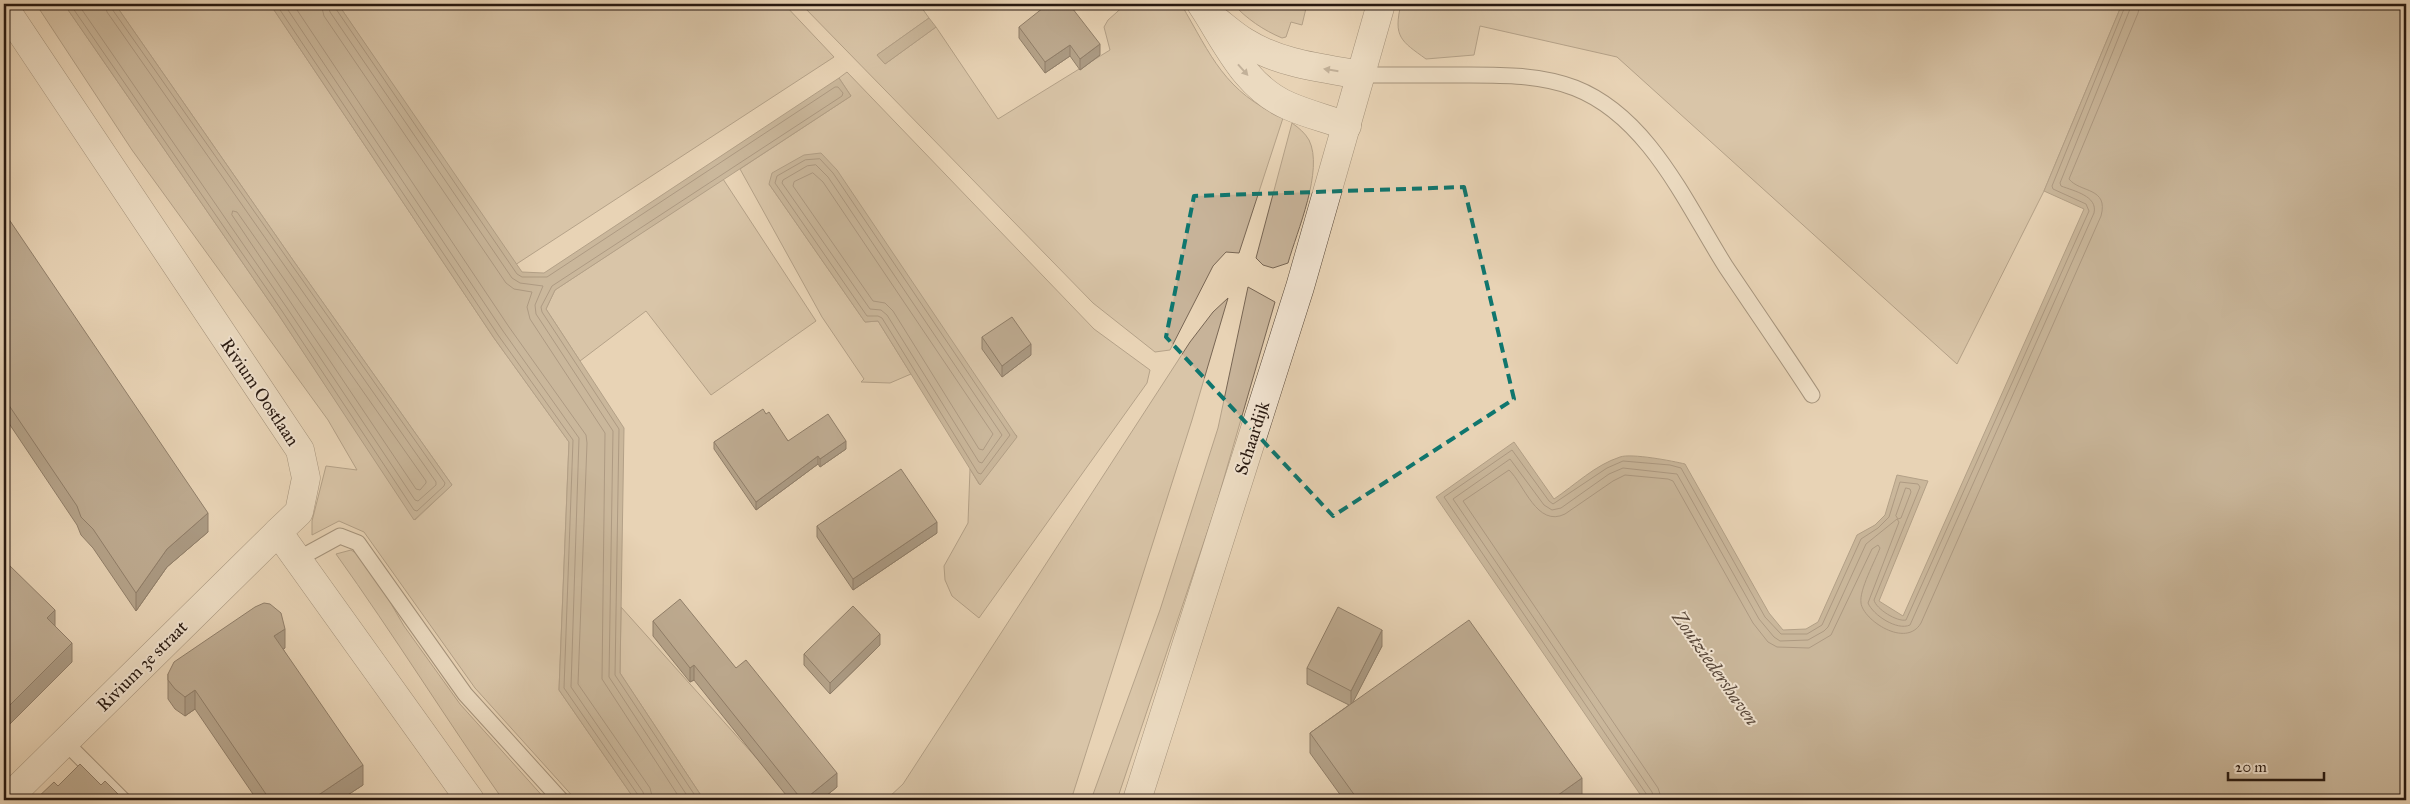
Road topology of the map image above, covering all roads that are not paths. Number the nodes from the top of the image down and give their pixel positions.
1 (1381, 4) edge
2 (4, 6) edge
3 (1204, 9) edge
4 (1361, 75) junction
5 (1347, 126) junction
6 (1812, 395) dead end
7 (278, 532) junction
8 (298, 559) junction
9 (65, 742) junction
10 (6, 800) edge
11 (123, 800) edge
12 (470, 800) edge
13 (562, 800) edge
14 (1137, 800) edge

1 - 4 street, Schaardijk
2 - 7 street, Rivium Oostlaan
4 -> 3 street
3 -> 5 street
4 - 5 street, Schaardijk
4 - 6 lane
5 - 14 street, Schaardijk
7 - 8 street
7 - 9 street, Rivium 3e straat
8 - 12 street
8 - 13 lane
9 - 10 street, Rivium 3e straat
9 - 11 lane

